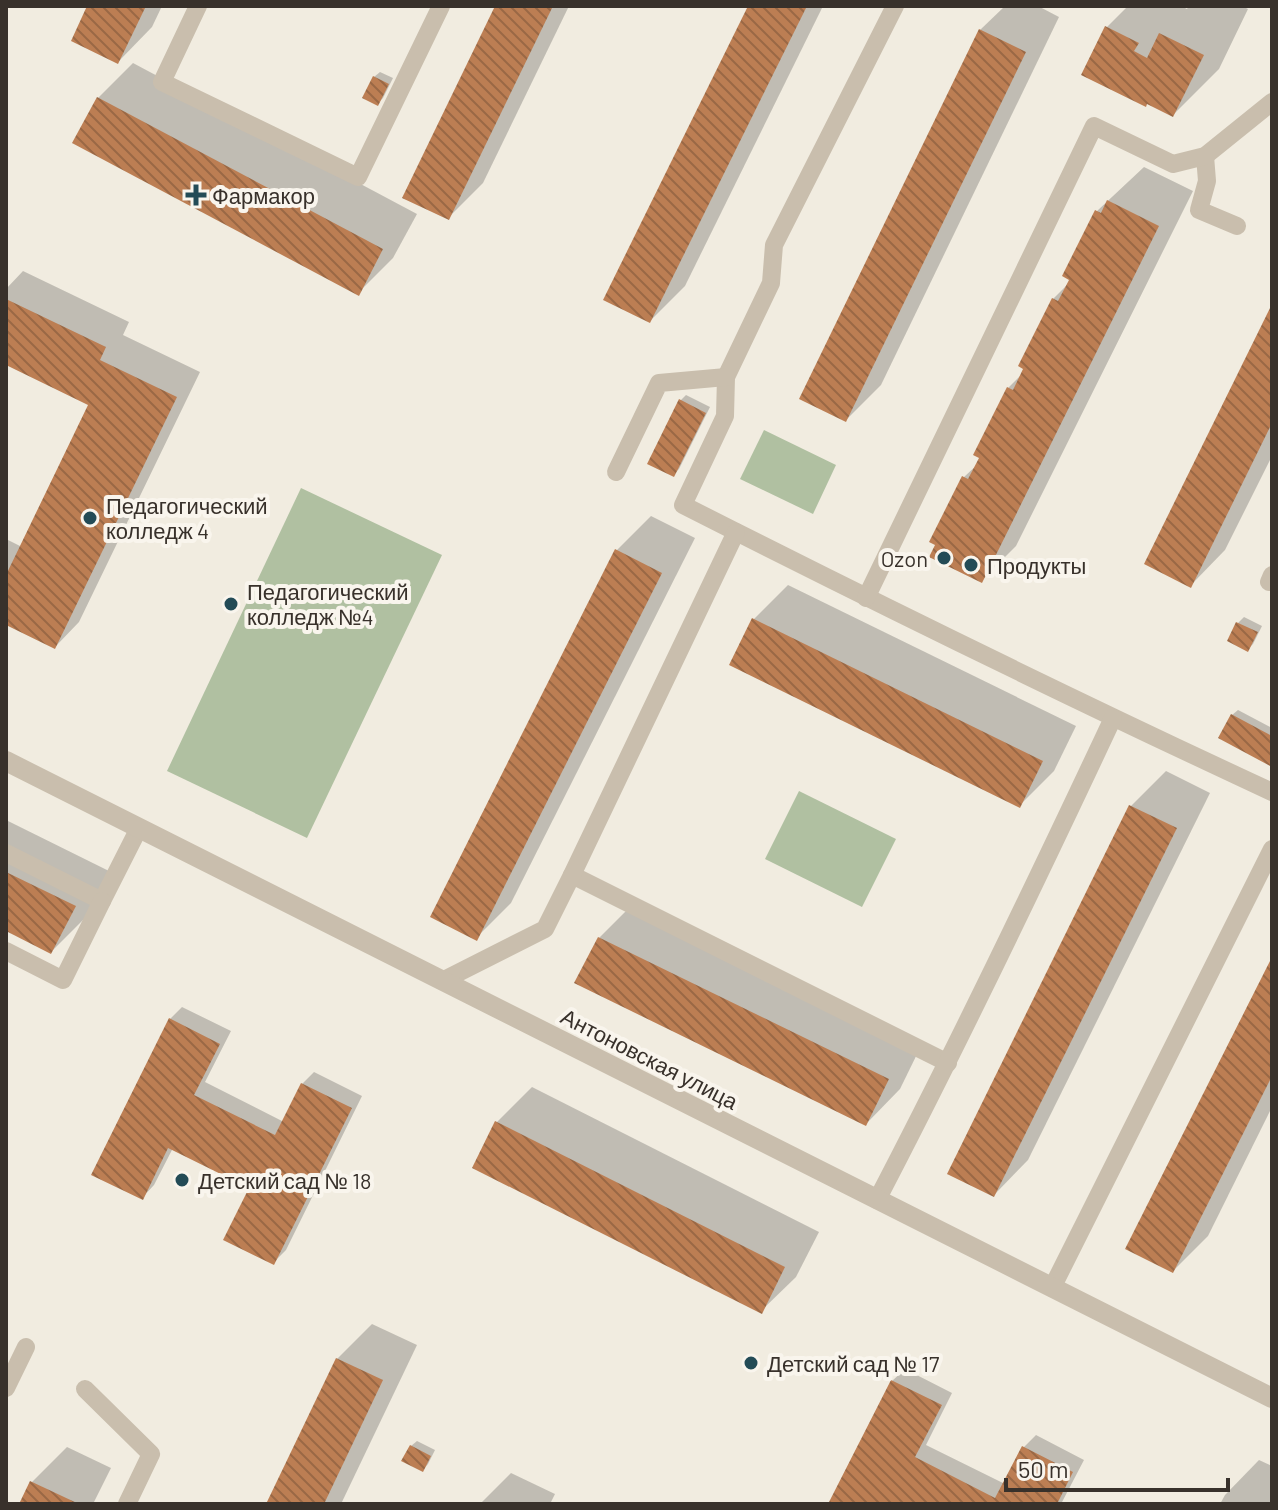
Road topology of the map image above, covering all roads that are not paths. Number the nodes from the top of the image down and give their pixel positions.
1 (198, 6) edge
2 (441, 6) edge
3 (895, 6) edge
4 (1272, 102) edge
5 (1205, 156) junction
6 (1237, 226) dead end
7 (726, 377) junction
8 (616, 472) dead end
9 (736, 532) junction
10 (866, 598) junction
11 (1113, 718) junction
12 (6, 761) edge
13 (1272, 792) edge
14 (139, 828) junction
15 (1272, 849) edge
16 (6, 853) edge
17 (572, 875) junction
18 (102, 901) junction
19 (6, 951) edge
20 (442, 981) junction
21 (948, 1063) junction
22 (877, 1200) junction
23 (1052, 1288) junction
24 (26, 1347) dead end
25 (6, 1388) edge
26 (85, 1389) dead end
27 (1272, 1398) edge
28 (127, 1504) edge

1 - 2 lane
3 - 7 lane
4 - 5 lane
5 - 6 lane
5 - 10 lane
7 - 8 lane
7 - 9 lane
9 - 10 lane
9 - 17 lane
10 - 11 lane
11 - 13 lane
11 - 21 lane
12 - 14 street, Антоновская улица
14 - 18 lane
14 - 20 street, Антоновская улица
15 - 23 lane
16 - 18 lane
17 - 20 lane
17 - 21 lane
18 - 19 lane
20 - 22 street, Антоновская улица
21 - 22 lane
22 - 23 street, Антоновская улица
23 - 27 street, Антоновская улица
24 - 25 lane
26 - 28 lane

